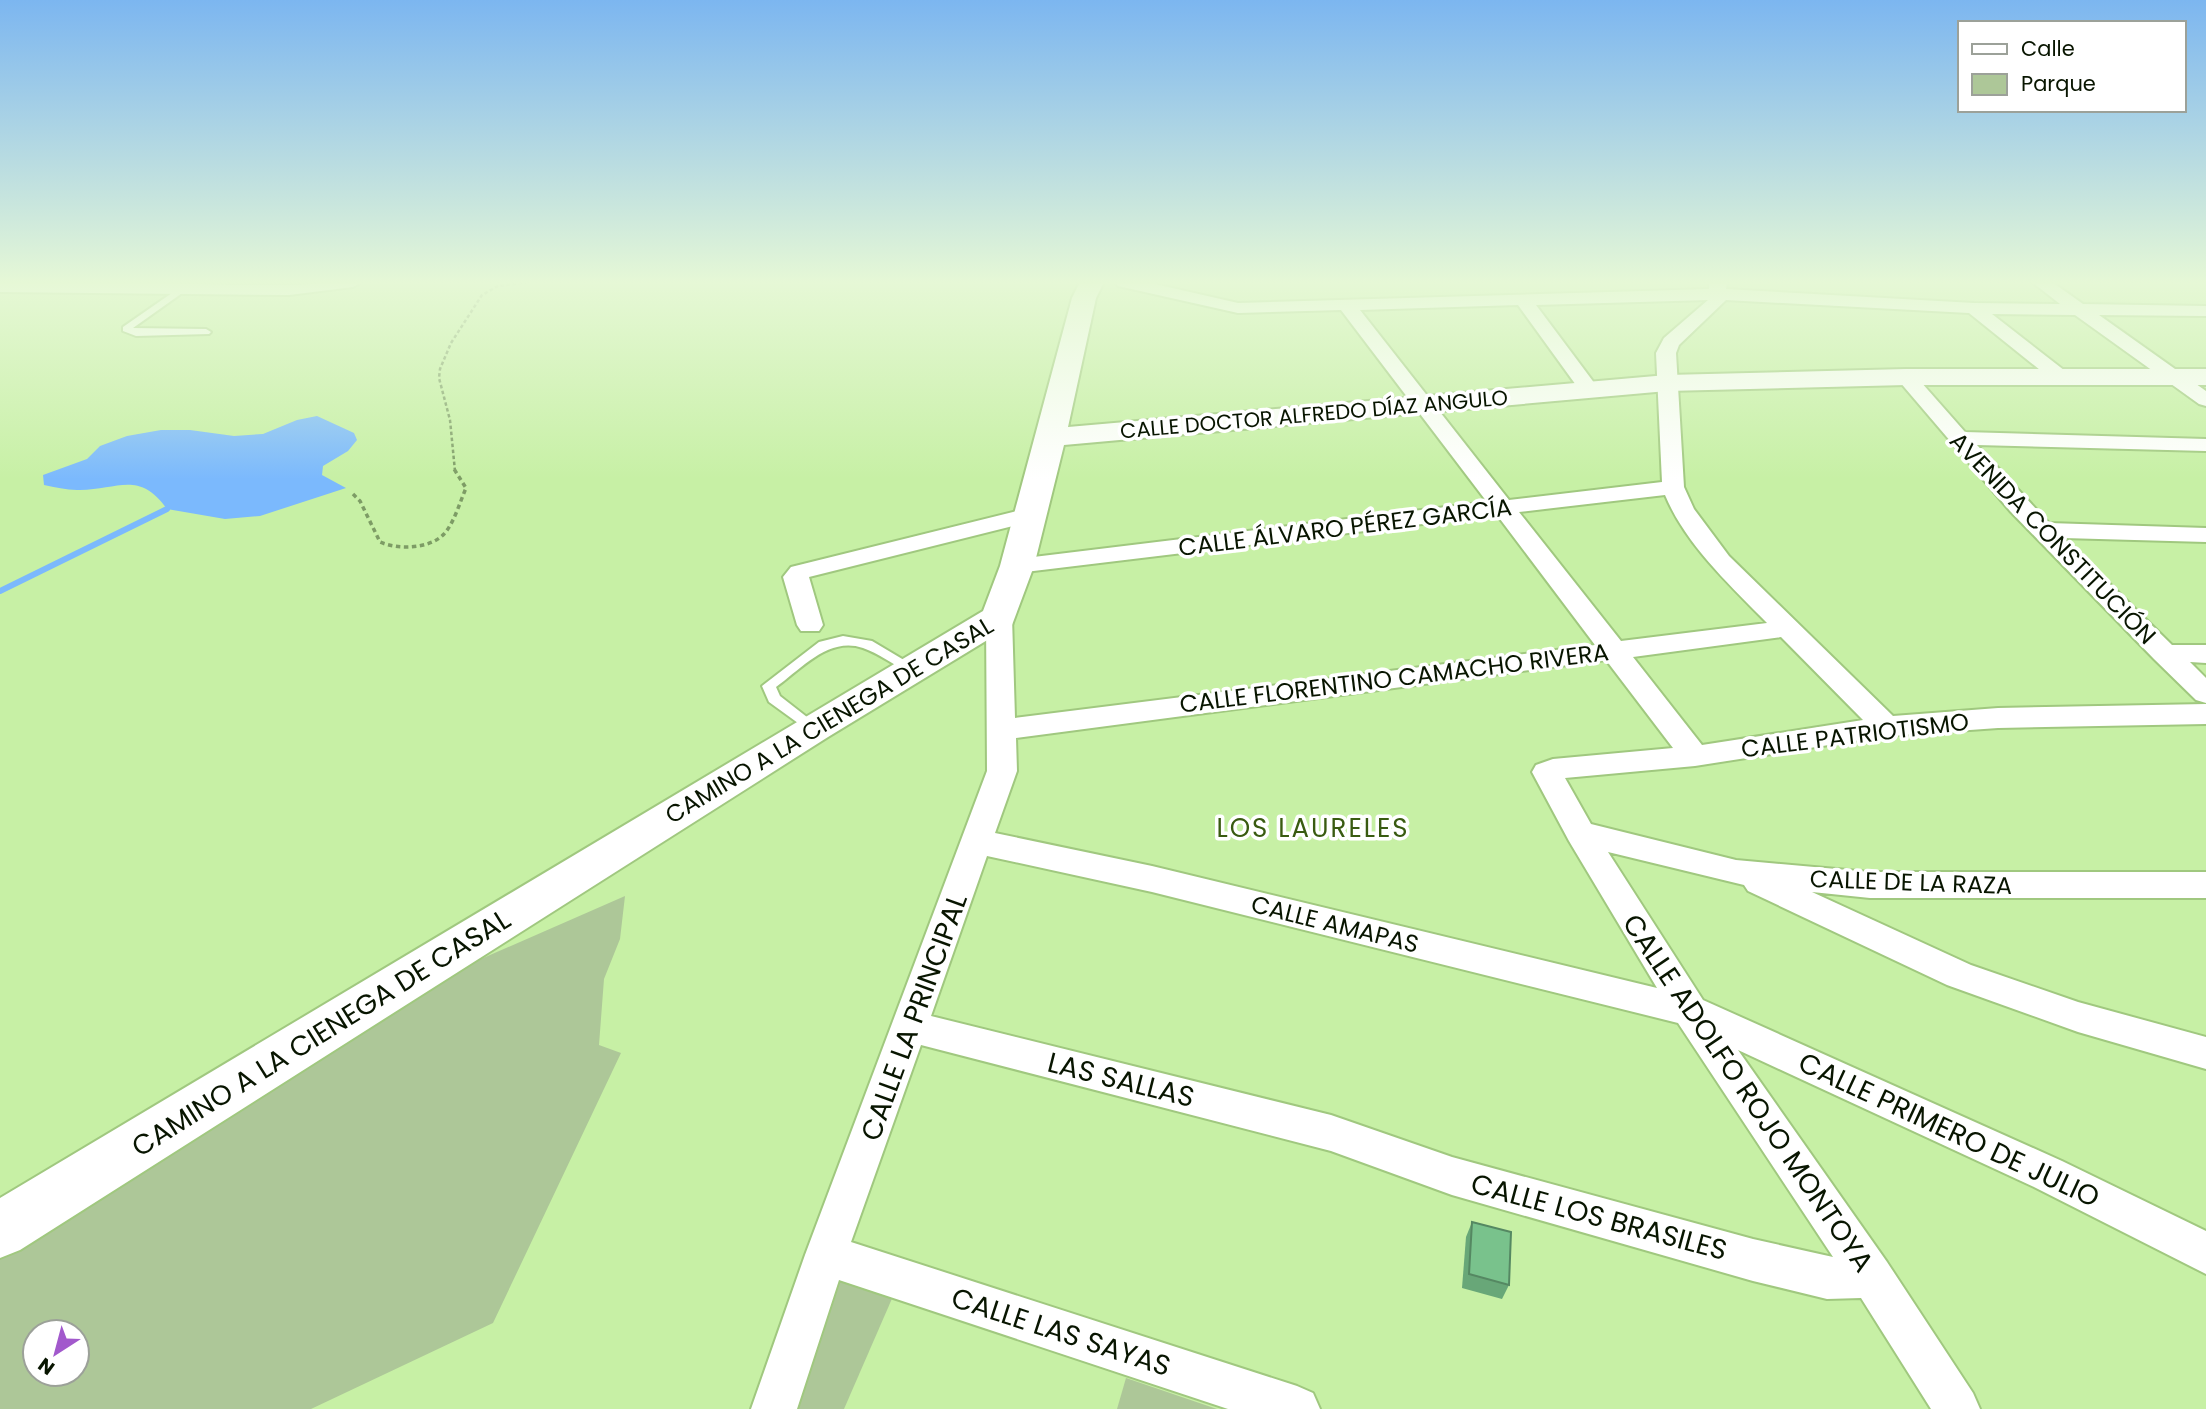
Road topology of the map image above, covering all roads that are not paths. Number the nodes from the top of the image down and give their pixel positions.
1 (1072, 348) edge
2 (1380, 348) edge
3 (1558, 348) edge
4 (1668, 348) edge
5 (2023, 348) edge
6 (2133, 348) edge
7 (1906, 377) junction
8 (2173, 377) junction
9 (2206, 377) edge
10 (2062, 379) junction
11 (1667, 383) junction
12 (1587, 388) junction
13 (2206, 400) edge
14 (1423, 403) junction
15 (1051, 437) junction
16 (1956, 438) junction
17 (2206, 445) edge
18 (1673, 487) junction
19 (1504, 509) junction
20 (1029, 515) junction
21 (2042, 530) junction
22 (2206, 535) edge
23 (1017, 566) junction
24 (999, 617) junction
25 (810, 625) dead end
26 (1788, 628) junction
27 (1613, 650) junction
28 (2163, 653) junction
29 (2206, 654) edge
30 (912, 670) junction
31 (2206, 694) edge
32 (2206, 714) edge
33 (1886, 726) junction
34 (814, 728) junction
35 (1000, 730) junction
36 (1695, 756) junction
37 (1547, 772) joint
38 (1580, 833) junction
39 (979, 842) junction
40 (1736, 872) junction
41 (2206, 885) edge
42 (1690, 1011) junction
43 (911, 1027) junction
44 (2206, 1053) edge
45 (1331, 1133) joint
46 (0, 1230) edge
47 (2206, 1253) edge
48 (826, 1255) junction
49 (1872, 1278) junction
50 (775, 1409) edge
51 (1297, 1409) edge
52 (1957, 1409) edge

1 - 15 street, CAMINO A LA CIENEGA DE CASAL
2 - 14 street
3 - 12 street
4 - 11 street
5 - 10 street
6 - 8 street
7 - 10 street, CALLE DOCTOR ALFREDO DÍAZ ANGULO
7 - 11 street, CALLE DOCTOR ALFREDO DÍAZ ANGULO
7 - 16 street, AVENIDA CONSTITUCIÓN
8 - 9 street, CALLE DOCTOR ALFREDO DÍAZ ANGULO
8 - 10 street, CALLE DOCTOR ALFREDO DÍAZ ANGULO
8 - 13 street
11 - 12 street, CALLE DOCTOR ALFREDO DÍAZ ANGULO
11 - 18 street
12 - 14 street, CALLE DOCTOR ALFREDO DÍAZ ANGULO
14 - 15 street, CALLE DOCTOR ALFREDO DÍAZ ANGULO
14 - 19 street
15 - 20 street, CAMINO A LA CIENEGA DE CASAL
16 - 17 street
16 - 21 street, AVENIDA CONSTITUCIÓN
18 - 19 street, CALLE ÁLVARO PÉREZ GARCÍA
18 - 26 street
19 - 23 street, CALLE ÁLVARO PÉREZ GARCÍA
19 - 27 street
20 - 23 street, CAMINO A LA CIENEGA DE CASAL
20 - 25 street
21 - 22 street
21 - 28 street, AVENIDA CONSTITUCIÓN
23 - 24 street, CAMINO A LA CIENEGA DE CASAL
24 - 30 street, CAMINO A LA CIENEGA DE CASAL
24 - 35 street, CALLE LA PRINCIPAL
26 - 27 street, CALLE FLORENTINO CAMACHO RIVERA
26 - 33 street
27 - 35 street, CALLE FLORENTINO CAMACHO RIVERA
27 - 36 street
28 - 29 street
28 - 31 street, AVENIDA CONSTITUCIÓN
30 - 34 street, CAMINO A LA CIENEGA DE CASAL
30 - 34 lane
32 - 33 street, CALLE PATRIOTISMO
33 - 36 street, CALLE PATRIOTISMO
34 - 46 street, CAMINO A LA CIENEGA DE CASAL
35 - 39 street, CALLE LA PRINCIPAL
36 - 37 street, CALLE PATRIOTISMO
37 - 38 street, CALLE ADOLFO ROJO MONTOYA
38 - 40 street, CALLE DE LA RAZA
38 - 42 street, CALLE ADOLFO ROJO MONTOYA
39 - 42 street, CALLE AMAPAS
39 - 43 street, CALLE LA PRINCIPAL
40 - 41 street, CALLE DE LA RAZA
40 - 44 street
42 - 47 street, CALLE PRIMERO DE JULIO
42 - 49 street, CALLE ADOLFO ROJO MONTOYA
43 - 45 street, LAS SALLAS
43 - 48 street, CALLE LA PRINCIPAL
45 - 49 street, CALLE LOS BRASILES
48 - 50 street, CALLE LA PRINCIPAL
48 - 51 street, CALLE LAS SAYAS
49 - 52 street, CALLE ADOLFO ROJO MONTOYA

